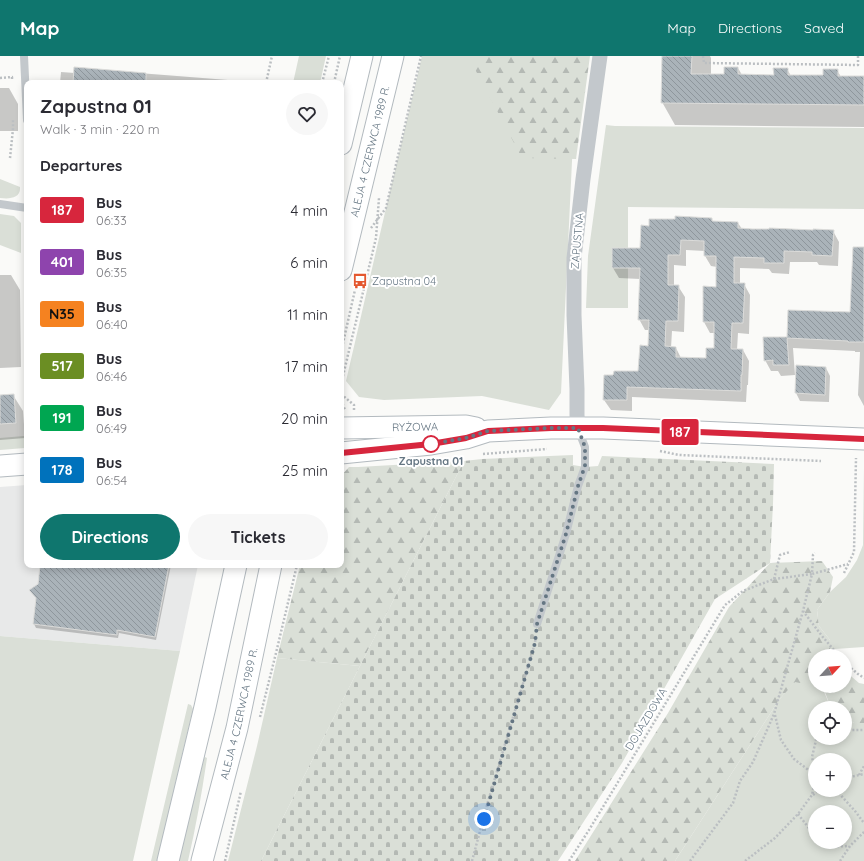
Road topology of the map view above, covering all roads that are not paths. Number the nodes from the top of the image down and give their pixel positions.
1 (24, 56) edge
2 (362, 56) edge
3 (393, 56) edge
4 (600, 56) edge
5 (25, 80) edge
6 (344, 131) edge
7 (0, 204) edge
8 (24, 208) edge
9 (350, 272) edge
10 (344, 420) edge
11 (578, 428) junction
12 (488, 431) junction
13 (861, 439) edge
14 (344, 452) edge
15 (24, 464) edge
16 (0, 466) edge
17 (235, 568) edge
18 (269, 568) edge
19 (537, 624) road end
20 (168, 861) edge
21 (202, 861) edge

1 - 5 lane
2 - 6 main road
3 - 9 main road, ALEJA 4 CZERWCA 1989 R.
4 - 11 street, ZAPUSTNA
7 - 8 lane
10 - 12 main road, RYŻOWA
11 - 12 main road, RYŻOWA
11 - 13 main road, RYŻOWA
11 - 19 lane
12 - 14 main road, RYŻOWA
15 - 16 main road
17 - 20 main road
18 - 21 main road, ALEJA 4 CZERWCA 1989 R.

